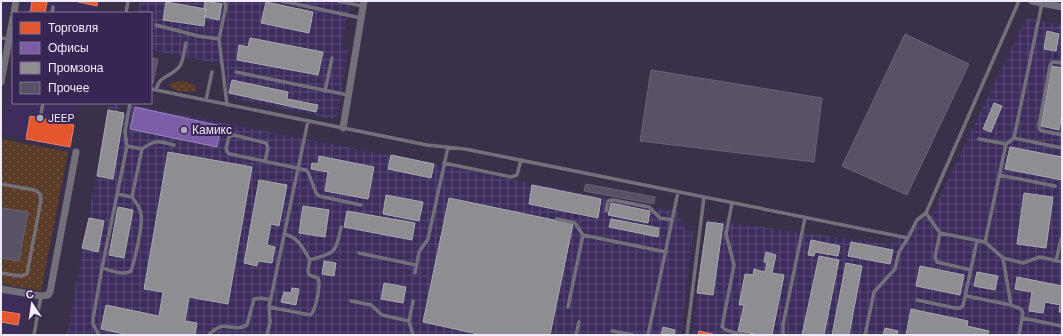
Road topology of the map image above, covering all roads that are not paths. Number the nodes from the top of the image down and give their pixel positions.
1 (16, 1) edge
2 (128, 1) edge
3 (224, 1) edge
4 (282, 1) edge
5 (338, 1) edge
6 (1019, 1) edge
7 (1032, 1) edge
8 (1042, 3) junction
9 (363, 4) edge
10 (53, 7) dead end
11 (1062, 7) edge
12 (14, 12) edge
13 (52, 12) edge
14 (126, 12) edge
15 (361, 18) junction
16 (156, 26) dead end
17 (12, 30) edge
18 (1, 38) edge
19 (9, 39) junction
20 (219, 39) junction
21 (186, 43) dead end
22 (332, 58) dead end
23 (1062, 63) edge
24 (3, 65) edge
25 (212, 72) dead end
26 (236, 72) dead end
27 (1, 82) edge
28 (152, 89) edge
29 (156, 90) junction
30 (325, 90) junction
31 (348, 95) junction
32 (206, 100) junction
33 (43, 104) edge
34 (130, 104) edge
35 (227, 105) junction
36 (41, 114) dead end
37 (308, 121) junction
38 (343, 128) junction
39 (1062, 135) edge
40 (978, 138) dead end
41 (1014, 138) junction
42 (1006, 144) junction
43 (174, 145) dead end
44 (127, 146) junction
45 (448, 147) junction
46 (1062, 148) edge
47 (142, 149) junction
48 (76, 152) dead end
49 (521, 160) junction
50 (265, 161) junction
51 (444, 163) junction
52 (298, 168) junction
53 (999, 175) junction
54 (1, 184) edge
55 (1055, 186) dead end
56 (678, 192) junction
57 (117, 194) junction
58 (132, 197) junction
59 (704, 197) junction
60 (732, 203) junction
61 (361, 205) dead end
62 (606, 211) dead end
63 (926, 213) junction
64 (805, 218) junction
65 (557, 219) dead end
66 (672, 220) junction
67 (341, 228) dead end
68 (940, 233) junction
69 (284, 234) junction
70 (583, 235) junction
71 (908, 238) junction
72 (1061, 239) dead end
73 (977, 241) junction
74 (985, 242) junction
75 (666, 252) junction
76 (359, 253) dead end
77 (1003, 258) junction
78 (310, 260) junction
79 (1056, 261) junction
80 (1062, 262) edge
81 (416, 265) junction
82 (102, 268) junction
83 (971, 270) junction
84 (1, 273) edge
85 (415, 273) dead end
86 (1, 289) edge
87 (44, 295) junction
88 (966, 296) junction
89 (271, 300) junction
90 (917, 300) dead end
91 (351, 301) dead end
92 (413, 301) dead end
93 (1011, 305) junction
94 (269, 307) junction
95 (568, 307) dead end
96 (1022, 318) junction
97 (409, 321) junction
98 (579, 322) dead end
99 (1062, 326) edge
100 (612, 331) dead end
101 (34, 335) edge
102 (99, 335) edge
103 (209, 335) edge
104 (267, 335) edge
105 (413, 335) edge
106 (576, 335) edge
107 (633, 335) edge
108 (648, 335) edge
109 (687, 335) edge
110 (747, 335) edge
111 (783, 335) edge
112 (865, 335) edge
113 (1019, 335) edge

1 - 12 street
2 - 14 lane
3 - 20 lane
4 - 15 lane
5 - 9 lane
6 - 63 lane
7 - 8 street
8 - 11 street
8 - 41 lane
9 - 15 street
10 - 13 lane
15 - 31 street
16 - 20 lane
17 - 19 street
18 - 19 lane
19 - 24 street
20 - 35 lane
21 - 29 lane
22 - 30 lane
23 - 39 lane
24 - 27 street
25 - 32 lane
26 - 30 lane
28 - 29 lane
29 - 32 lane
30 - 31 lane
31 - 38 street
32 - 35 lane
33 - 36 lane
34 - 44 lane
35 - 37 lane
37 - 38 lane
37 - 52 lane
38 - 45 lane
40 - 42 lane
41 - 42 lane
41 - 46 lane
42 - 53 lane
43 - 47 lane
44 - 47 lane
44 - 57 lane
45 - 49 lane
45 - 51 lane
47 - 58 lane
48 - 87 street
49 - 51 lane
49 - 56 lane
50 - 50 lane
50 - 52 lane
51 - 81 lane
52 - 61 lane
52 - 69 lane
53 - 55 lane
53 - 74 lane
54 - 84 lane
56 - 59 lane
56 - 66 lane
57 - 58 lane
57 - 82 lane
58 - 82 lane
59 - 60 lane
59 - 109 lane
60 - 64 lane
60 - 110 lane
62 - 66 lane
63 - 68 lane
63 - 71 lane
64 - 71 lane
64 - 111 lane
65 - 70 lane
66 - 75 lane
67 - 78 lane
68 - 73 lane
68 - 83 lane
69 - 78 lane
69 - 89 lane
70 - 75 lane
70 - 95 lane
71 - 112 lane
72 - 79 lane
73 - 74 lane
73 - 83 lane
74 - 77 lane
75 - 108 lane
76 - 81 lane
77 - 79 lane
77 - 93 lane
78 - 94 lane
79 - 80 lane
81 - 85 lane
82 - 102 lane
83 - 88 lane
86 - 87 street
87 - 101 lane
88 - 90 lane
88 - 93 lane
89 - 94 lane
89 - 103 lane
91 - 97 lane
92 - 97 lane
93 - 96 lane
94 - 104 lane
96 - 99 lane
96 - 113 lane
97 - 105 lane
98 - 106 lane
100 - 107 lane

